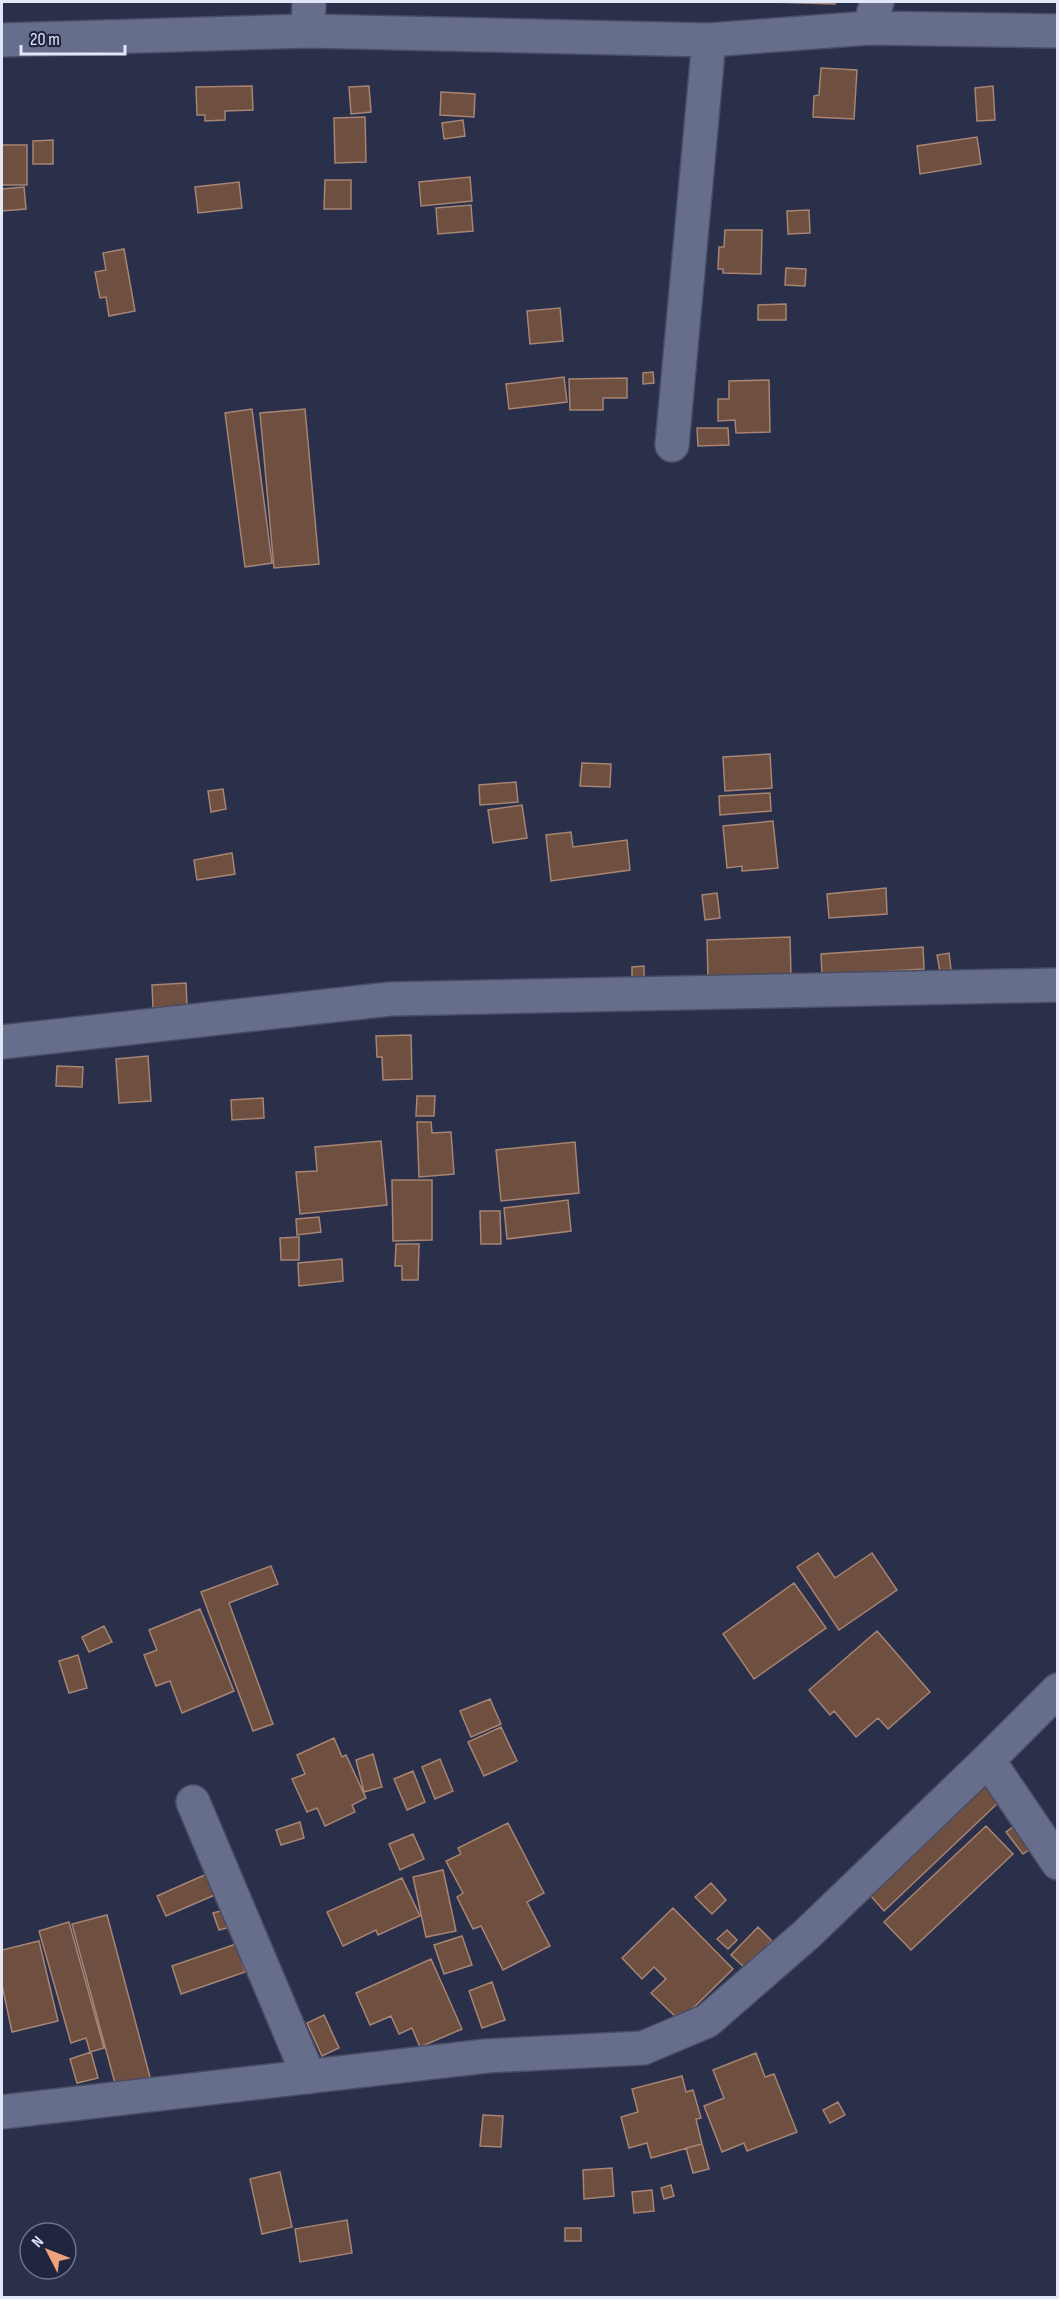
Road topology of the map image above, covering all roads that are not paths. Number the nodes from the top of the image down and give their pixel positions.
1 (873, 15) edge
2 (308, 16) edge
3 (1058, 31) edge
4 (2, 40) edge
5 (709, 40) junction
6 (672, 445) dead end
7 (1058, 985) edge
8 (2, 1042) edge
9 (1058, 1689) edge
10 (988, 1760) junction
11 (193, 1802) dead end
12 (1058, 1863) edge
13 (309, 2077) junction
14 (2, 2112) edge

1 - 3 street
1 - 5 street
2 - 4 street
2 - 5 street
5 - 6 street
7 - 8 street
9 - 10 street
10 - 12 street
10 - 13 street
11 - 13 street
13 - 14 street

